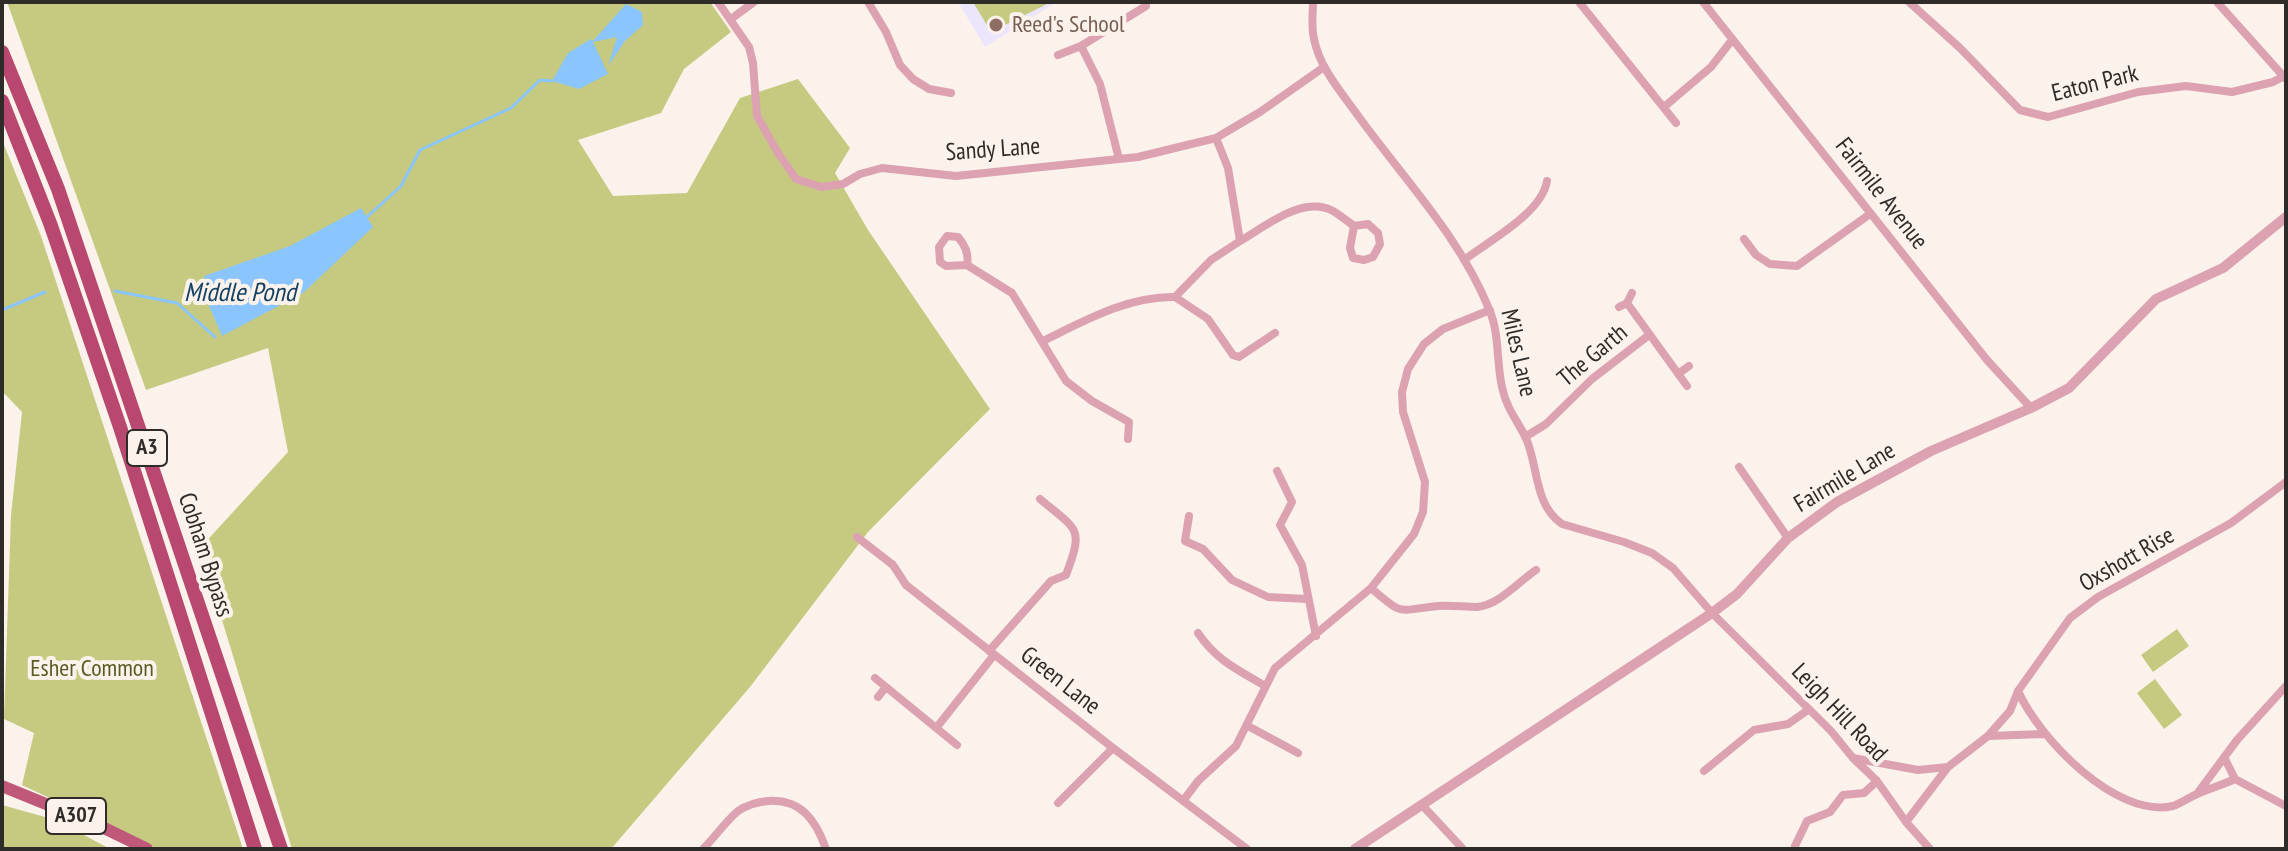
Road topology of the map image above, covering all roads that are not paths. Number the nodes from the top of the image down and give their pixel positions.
1 (718, 2) edge
2 (754, 2) edge
3 (868, 2) edge
4 (1145, 2) edge
5 (1313, 2) edge
6 (1579, 2) edge
7 (1703, 2) edge
8 (1909, 2) edge
9 (2217, 2) edge
10 (731, 19) junction
11 (1732, 40) junction
12 (1081, 46) junction
13 (2, 52) edge
14 (1058, 55) dead end
15 (1324, 67) junction
16 (2284, 74) edge
17 (951, 93) dead end
18 (2, 101) edge
19 (1664, 107) junction
20 (1676, 123) dead end
21 (1216, 138) junction
22 (1119, 159) junction
23 (1547, 181) dead end
24 (1870, 214) junction
25 (2286, 217) edge
26 (1354, 226) junction
27 (1744, 239) dead end
28 (1240, 241) junction
29 (1464, 260) junction
30 (967, 265) dead end
31 (1632, 293) dead end
32 (1175, 297) junction
33 (1490, 310) junction
34 (1275, 333) dead end
35 (1649, 335) junction
36 (1043, 341) junction
37 (1689, 366) dead end
38 (1678, 374) junction
39 (1687, 386) dead end
40 (2031, 408) junction
41 (1525, 437) junction
42 (1128, 439) dead end
43 (1739, 467) dead end
44 (1277, 471) dead end
45 (2286, 482) edge
46 (1040, 499) dead end
47 (1189, 516) dead end
48 (857, 537) dead end
49 (1788, 538) junction
50 (1536, 570) dead end
51 (1371, 588) junction
52 (1307, 599) junction
53 (1712, 613) junction
54 (1198, 633) dead end
55 (1316, 636) junction
56 (991, 653) junction
57 (875, 678) dead end
58 (1265, 686) junction
59 (2286, 686) edge
60 (886, 687) junction
61 (2018, 691) junction
62 (878, 697) dead end
63 (1808, 710) junction
64 (1248, 726) junction
65 (937, 727) junction
66 (2044, 734) junction
67 (1988, 736) junction
68 (957, 745) dead end
69 (1113, 748) junction
70 (1298, 753) dead end
71 (2224, 757) junction
72 (1853, 758) junction
73 (1948, 767) junction
74 (1704, 771) dead end
75 (2235, 779) junction
76 (1877, 781) junction
77 (2, 786) edge
78 (2196, 794) junction
79 (1183, 801) junction
80 (1058, 803) dead end
81 (1422, 805) junction
82 (2286, 806) edge
83 (1906, 822) junction
84 (1795, 846) dead end
85 (147, 849) edge
86 (255, 849) edge
87 (281, 849) edge
88 (703, 849) edge
89 (826, 849) edge
90 (1247, 849) edge
91 (1355, 849) edge
92 (1463, 849) edge
93 (1930, 849) edge

1 - 10 street, Sandy Lane
2 - 10 street
3 - 17 street
4 - 12 street
5 - 15 street, Miles Lane
6 - 19 street
7 - 11 street, Fairmile Avenue
8 - 16 street, Eaton Park
9 - 16 street
10 - 22 street, Sandy Lane
11 - 19 street
11 - 24 street, Fairmile Avenue
12 - 14 street
12 - 22 street
13 - 87 highway, Cobham Bypass / A3
15 - 21 street, Sandy Lane
15 - 29 street, Miles Lane
18 - 86 highway, Cobham Bypass / A3
19 - 20 street
21 - 22 street, Sandy Lane
21 - 28 street
23 - 29 street
24 - 27 street
24 - 40 street, Fairmile Avenue
25 - 40 street, Fairmile Lane
26 - 26 street
26 - 28 street
28 - 32 street
29 - 33 street, Miles Lane
30 - 36 street
31 - 35 street, The Garth
32 - 34 street
32 - 36 street
33 - 41 street, Miles Lane
33 - 51 street
35 - 38 street, The Garth
35 - 41 street, The Garth
36 - 42 street
37 - 38 street
38 - 39 street, The Garth
40 - 49 street, Fairmile Lane
41 - 53 street, Miles Lane
43 - 49 street
44 - 52 street
45 - 61 street, Oxshott Rise
46 - 56 street
47 - 52 street
48 - 56 street, Green Lane
49 - 53 street, Fairmile Lane
50 - 51 street
51 - 55 street
52 - 55 street
53 - 63 street, Leigh Hill Road
53 - 81 street, Fairmile Lane
54 - 58 street
55 - 58 street
56 - 65 street
56 - 69 street, Green Lane
57 - 60 street
58 - 64 street
59 - 71 street
60 - 62 street
60 - 65 street
61 - 66 street
61 - 67 street, Oxshott Rise
63 - 72 street, Leigh Hill Road
63 - 74 street
64 - 70 street
64 - 79 street
65 - 68 street
66 - 67 street
66 - 78 street
67 - 73 street, Oxshott Rise
69 - 79 street, Green Lane
69 - 80 street
71 - 75 street
71 - 78 street
72 - 73 street
72 - 76 street, Leigh Hill Road
73 - 83 street, Oxshott Rise
75 - 78 street
75 - 82 street
76 - 83 street, Leigh Hill Road
76 - 84 street
77 - 85 main road, A307
79 - 90 street, Green Lane
81 - 91 street, Fairmile Lane
81 - 92 street
83 - 93 street, Leigh Hill Road
88 - 89 street

